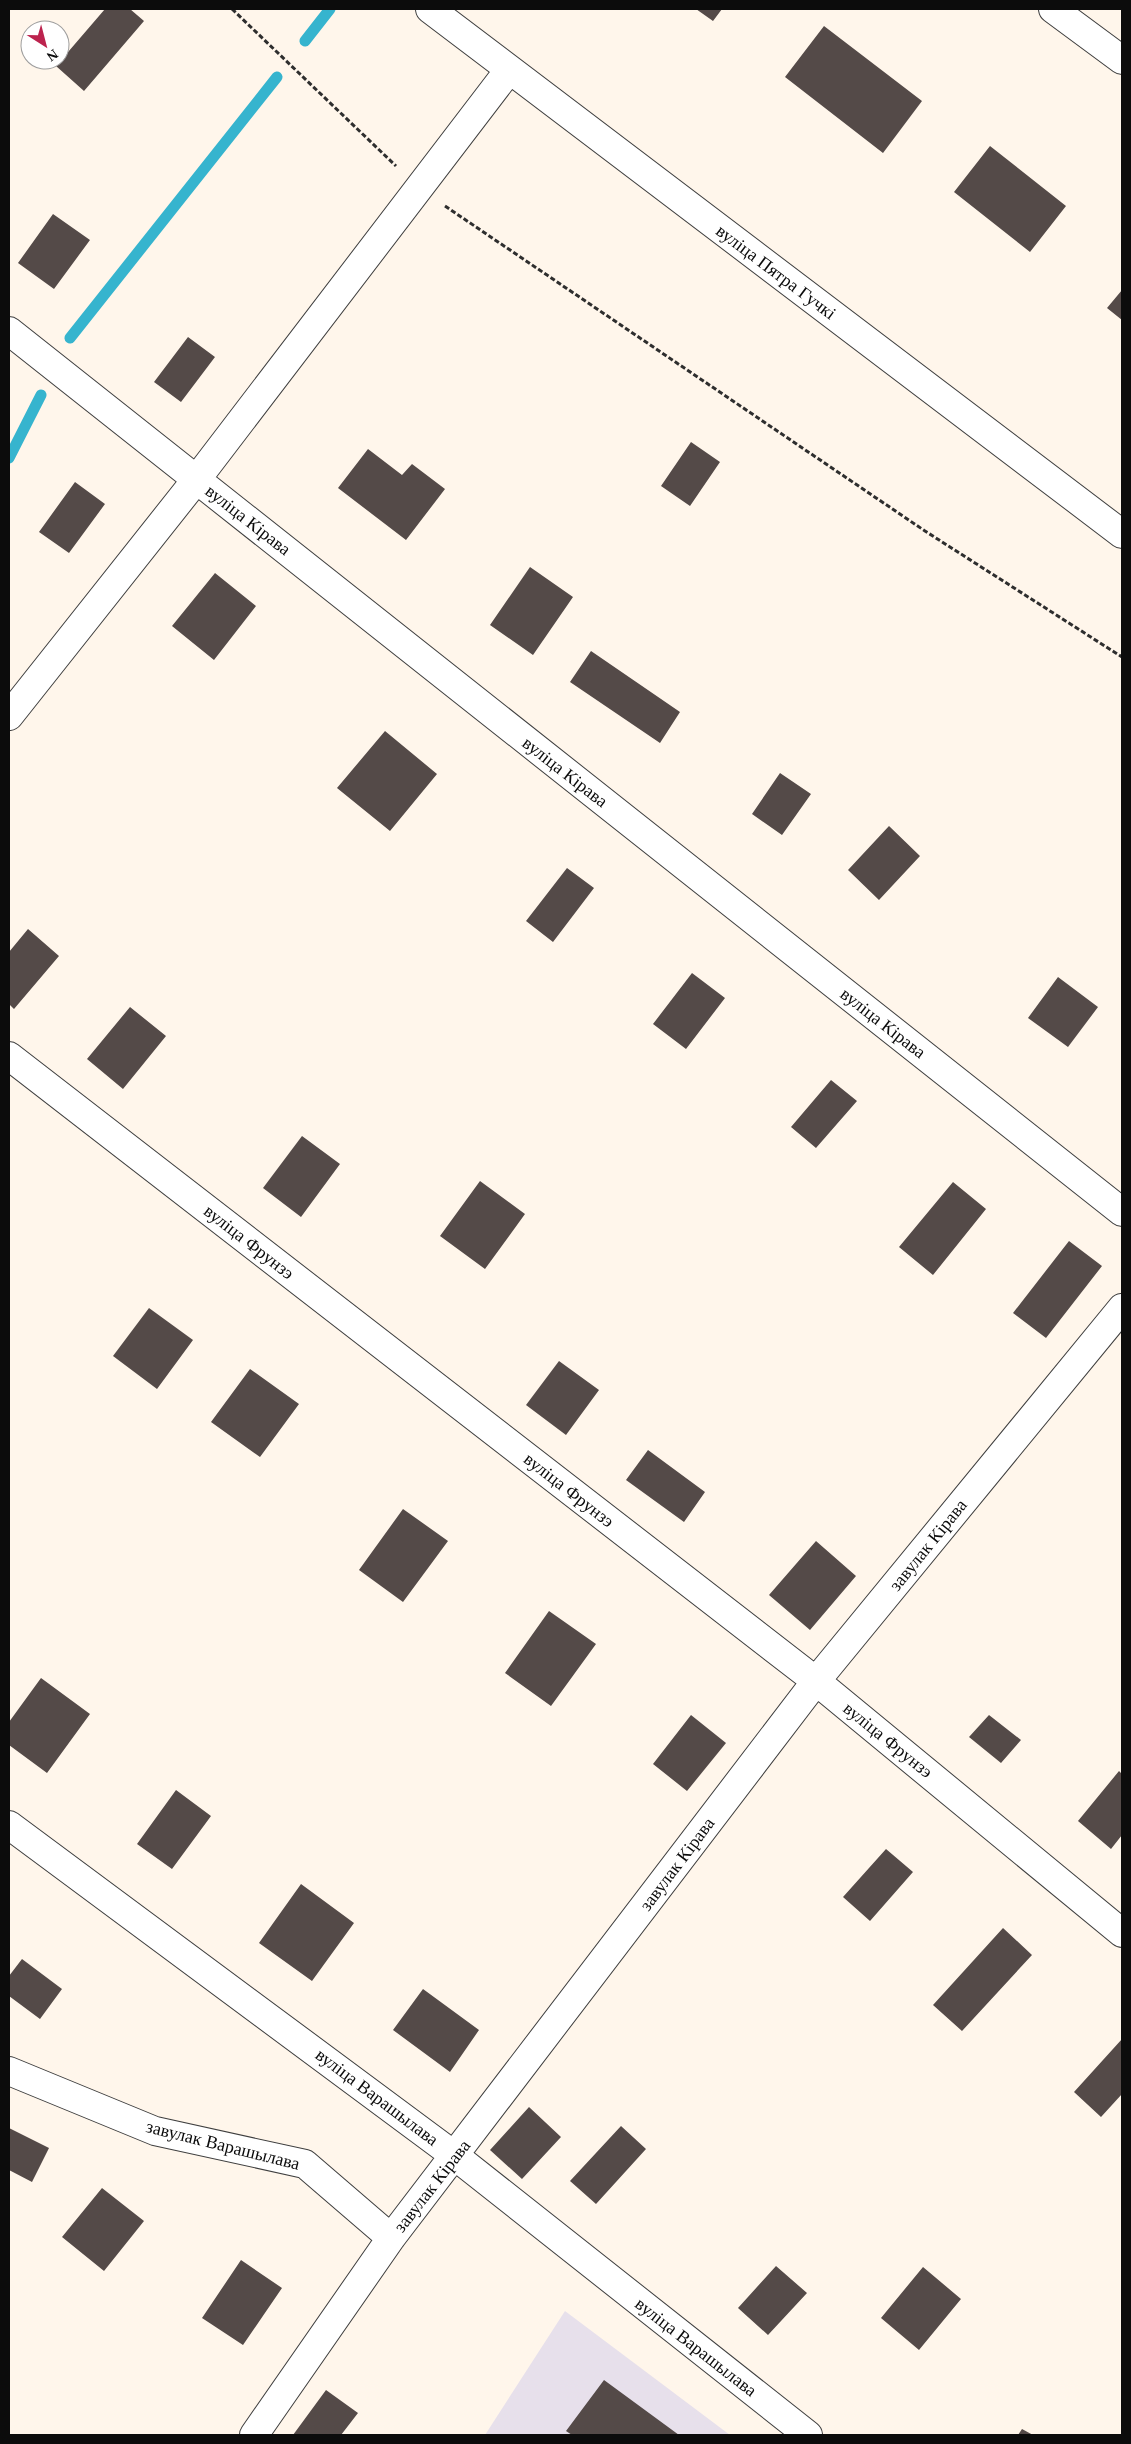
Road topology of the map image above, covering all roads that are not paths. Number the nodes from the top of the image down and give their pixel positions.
1 (430, 9) edge
2 (1053, 9) edge
3 (1122, 60) edge
4 (509, 70) junction
5 (9, 331) edge
6 (196, 480) junction
7 (1122, 534) edge
8 (9, 716) edge
9 (9, 1056) edge
10 (1122, 1212) edge
11 (1122, 1308) edge
12 (816, 1681) junction
13 (9, 1825) edge
14 (1122, 1933) edge
15 (9, 2071) edge
16 (455, 2156) junction
17 (391, 2238) junction
18 (254, 2435) edge
19 (808, 2435) edge

1 - 4 street, вуліца Пятра Гучкі
2 - 3 street
4 - 6 street
4 - 7 street, вуліца Пятра Гучкі
5 - 6 street, вуліца Кірава
6 - 8 street
6 - 10 street, вуліца Кірава
9 - 12 street, вуліца Фрунзэ
11 - 12 street, завулак Кірава
12 - 14 street, вуліца Фрунзэ
12 - 16 street, завулак Кірава
13 - 16 street, вуліца Варашылава
15 - 17 street, завулак Варашылава
16 - 17 street, завулак Кірава
16 - 19 street, вуліца Варашылава
17 - 18 street, завулак Кірава

